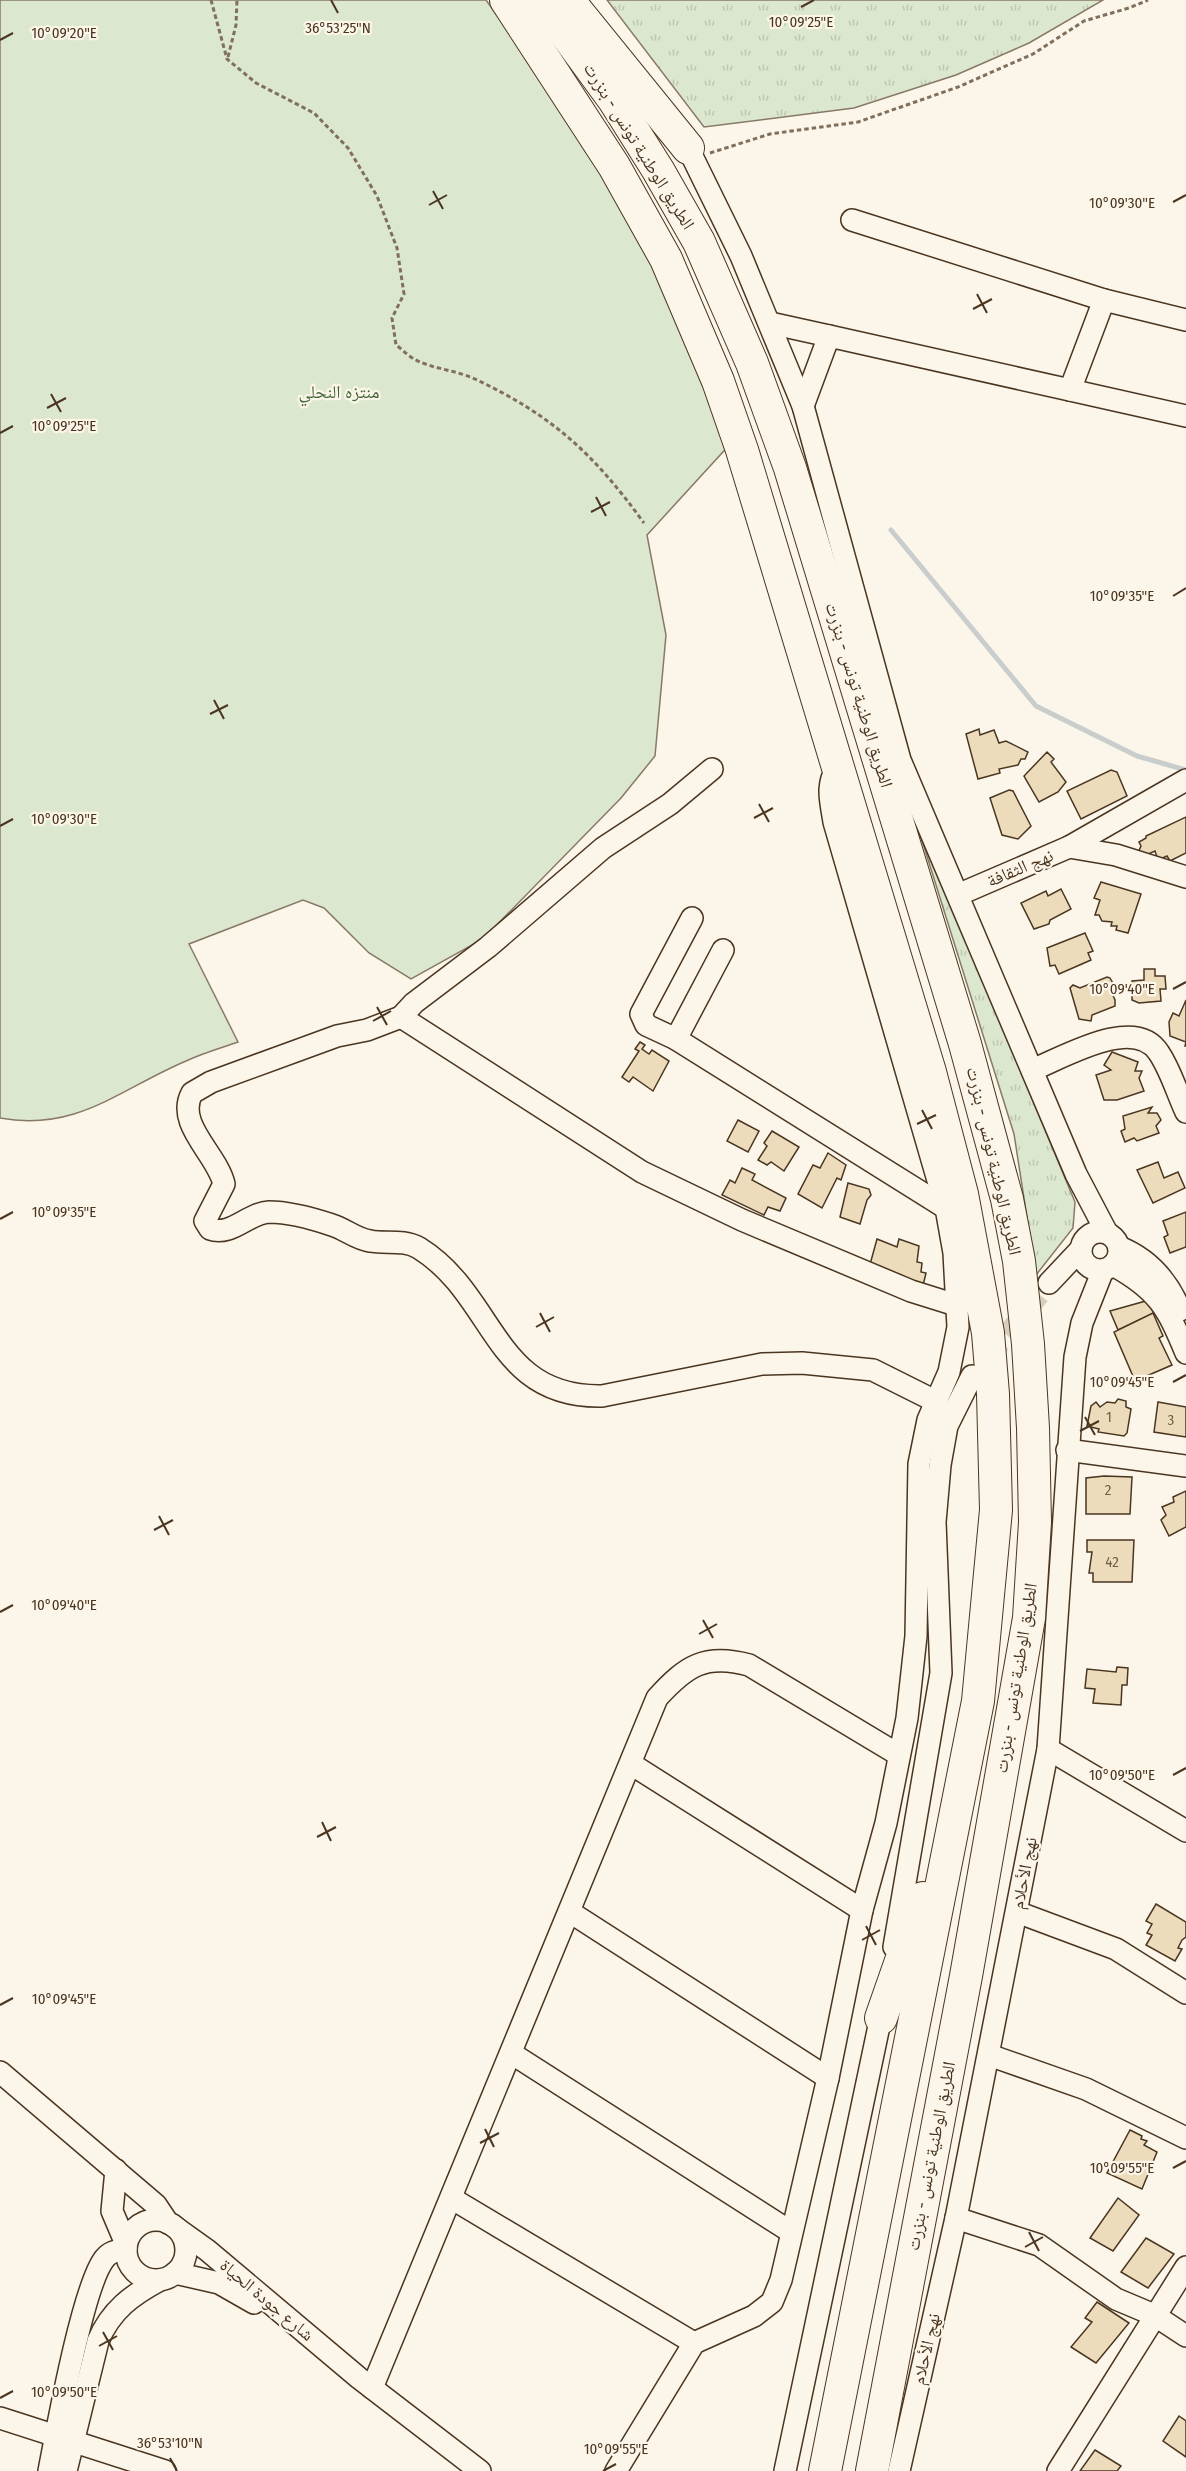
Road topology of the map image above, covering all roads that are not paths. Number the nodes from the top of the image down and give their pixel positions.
1 (506, 0) edge
2 (541, 0) edge
3 (568, 0) edge
4 (691, 153) joint
5 (852, 220) dead end
6 (1104, 300) junction
7 (1186, 320) edge
8 (770, 323) junction
9 (829, 336) junction
10 (1070, 390) junction
11 (803, 406) junction
12 (1186, 416) edge
13 (839, 766) junction
14 (712, 769) dead end
15 (1186, 780) edge
16 (1069, 847) junction
17 (1186, 877) edge
18 (960, 894) junction
19 (692, 918) dead end
20 (723, 950) dead end
21 (401, 1017) junction
22 (676, 1039) junction
23 (1032, 1070) junction
24 (1186, 1112) edge
25 (1076, 1174) junction
26 (946, 1208) junction
27 (1083, 1243) junction
28 (1110, 1254) junction
29 (1049, 1283) tunnel mouth
30 (958, 1306) junction
31 (1183, 1329) edge
32 (1186, 1353) edge
33 (972, 1376) tunnel mouth
34 (937, 1402) junction
35 (1068, 1450) junction
36 (1186, 1466) edge
37 (988, 1619) junction
38 (1048, 1749) junction
39 (899, 1755) junction
40 (632, 1764) junction
41 (1186, 1831) edge
42 (862, 1910) junction
43 (570, 1912) junction
44 (1017, 1912) junction
45 (1186, 1993) edge
46 (881, 2018) junction
47 (511, 2053) junction
48 (989, 2055) junction
49 (0, 2072) edge
50 (828, 2078) junction
51 (1186, 2138) edge
52 (116, 2170) junction
53 (451, 2198) junction
54 (956, 2218) junction
55 (170, 2224) junction
56 (791, 2232) junction
57 (126, 2247) junction
58 (1186, 2267) edge
59 (168, 2276) junction
60 (1154, 2315) junction
61 (1186, 2336) edge
62 (694, 2343) junction
63 (365, 2383) junction
64 (0, 2418) edge
65 (65, 2438) junction
66 (883, 2464) edge
67 (49, 2471) edge
68 (66, 2471) edge
69 (165, 2471) edge
70 (480, 2471) edge
71 (616, 2471) edge
72 (785, 2471) edge
73 (825, 2471) edge
74 (1058, 2471) edge

1 - 13 highway, الطريق الوطنية تونس - بنزرت
2 - 66 highway, الطريق الوطنية تونس - بنزرت
3 - 4 highway
4 - 8 street
5 - 6 street
6 - 7 street
6 - 10 street
8 - 9 street
8 - 11 street
9 - 10 street
9 - 11 street
10 - 12 street
11 - 18 street
13 - 26 street
13 - 37 highway, الطريق الوطنية تونس - بنزرت
14 - 21 street
15 - 16 street
16 - 17 street, نهج الثقافة
16 - 18 street, نهج الثقافة
18 - 23 street
19 - 22 street
20 - 22 street
21 - 30 street
21 - 34 street
22 - 26 street
23 - 24 street
23 - 25 street
25 - 27 street
25 - 28 street
26 - 30 street
27 - 28 street
27 - 28 street
27 - 29 street
28 - 31 street
28 - 35 street, نهج الأحلام
30 - 34 street
31 - 32 street
33 - 46 street
34 - 39 street
35 - 36 street
35 - 38 street, نهج الأحلام
37 - 46 highway
37 - 73 highway, الطريق الوطنية تونس - بنزرت
38 - 41 street
38 - 44 street, نهج الأحلام
39 - 40 street
39 - 42 street
40 - 42 street
40 - 43 street
42 - 50 street
43 - 47 street
43 - 50 street
44 - 45 street
44 - 48 street, نهج الأحلام
46 - 72 street
47 - 53 street
47 - 56 street
48 - 51 street
48 - 54 street, نهج الأحلام
49 - 52 street, شارع جودة الحياة
50 - 56 street
52 - 55 street, شارع جودة الحياة
52 - 57 street
53 - 62 street
53 - 63 street
54 - 60 street
54 - 66 street, نهج الأحلام
55 - 57 street
55 - 59 street
55 - 63 street, شارع جودة الحياة
56 - 62 street
57 - 59 street
57 - 65 street
58 - 60 street
59 - 63 street, شارع جودة الحياة
59 - 65 street
60 - 61 street
60 - 74 street
62 - 71 street
63 - 70 street, شارع جودة الحياة
64 - 65 street
65 - 67 street
65 - 68 street
65 - 69 street

